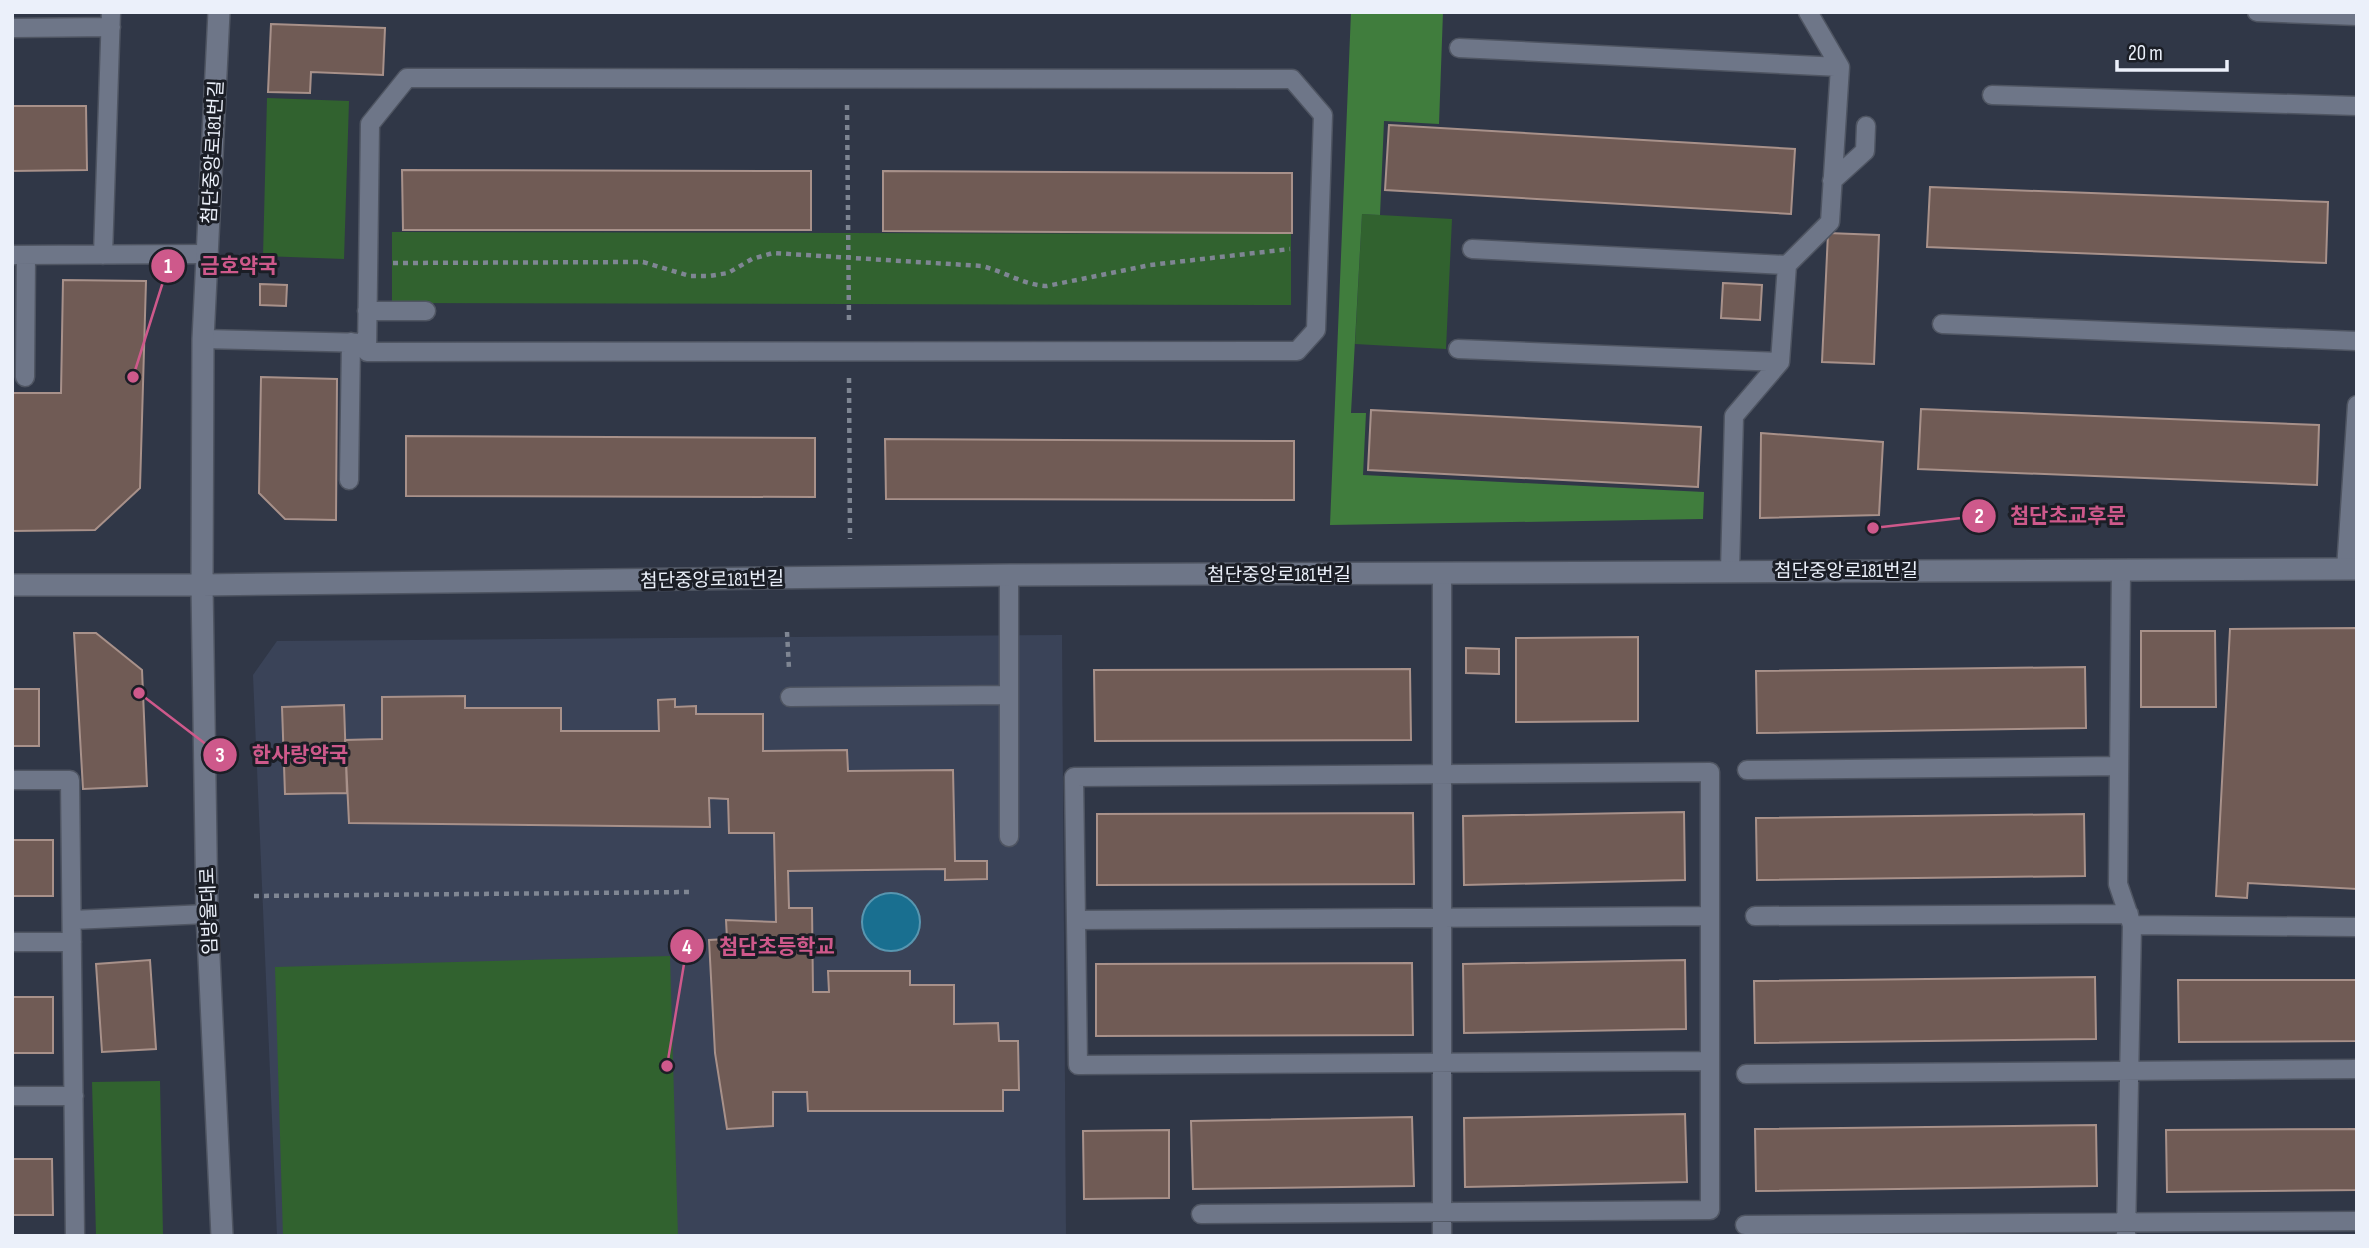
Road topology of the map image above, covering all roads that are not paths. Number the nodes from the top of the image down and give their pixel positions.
1 (219, 12) edge
2 (1808, 12) edge
3 (2257, 12) edge
4 (2357, 16) edge
5 (111, 20) edge
6 (12, 28) edge
7 (1459, 48) dead end
8 (1840, 67) junction
9 (1992, 95) dead end
10 (2357, 106) edge
11 (1866, 126) dead end
12 (1832, 181) junction
13 (1472, 249) dead end
14 (207, 254) junction
15 (19, 255) edge
16 (103, 255) junction
17 (1787, 265) junction
18 (367, 311) junction
19 (426, 311) dead end
20 (1942, 324) dead end
21 (203, 339) junction
22 (2357, 341) edge
23 (359, 343) junction
24 (1458, 349) dead end
25 (1780, 362) junction
26 (25, 377) dead end
27 (2357, 405) edge
28 (349, 480) dead end
29 (2351, 569) edge
30 (2120, 570) junction
31 (1730, 571) junction
32 (1442, 573) junction
33 (1009, 575) junction
34 (12, 585) edge
35 (202, 585) junction
36 (1009, 695) junction
37 (790, 697) road end
38 (2119, 766) junction
39 (1747, 770) dead end
40 (1442, 774) junction
41 (12, 780) edge
42 (1009, 837) dead end
43 (207, 914) junction
44 (1710, 916) junction
45 (1755, 916) dead end
46 (1443, 917) junction
47 (72, 920) junction
48 (1076, 920) junction
49 (2131, 920) junction
50 (2357, 927) edge
51 (72, 942) junction
52 (12, 943) edge
53 (1710, 1061) junction
54 (1442, 1063) junction
55 (2357, 1069) edge
56 (2129, 1071) junction
57 (1746, 1074) dead end
58 (12, 1096) edge
59 (74, 1096) junction
60 (1442, 1213) junction
61 (1201, 1214) dead end
62 (2357, 1221) edge
63 (1745, 1224) dead end
64 (2126, 1229) edge
65 (75, 1236) edge
66 (222, 1236) edge
67 (1442, 1236) edge

1 - 14 street, 첨단중앙로181번길
2 - 8 lane
3 - 4 lane
5 - 6 lane
5 - 16 lane
7 - 8 lane
8 - 12 lane
9 - 10 lane
11 - 12 lane
12 - 17 lane
13 - 17 lane
14 - 16 lane
14 - 21 street, 첨단중앙로181번길
15 - 16 lane
15 - 26 lane
17 - 25 lane
18 - 19 lane
18 - 23 lane
18 - 23 lane
20 - 22 lane
21 - 23 lane
21 - 35 street, 첨단중앙로181번길
23 - 28 lane
24 - 25 lane
25 - 31 lane
27 - 29 lane
29 - 30 street, 첨단중앙로181번길
30 - 31 street, 첨단중앙로181번길
30 - 38 lane
31 - 32 street, 첨단중앙로181번길
32 - 33 street, 첨단중앙로181번길
32 - 40 lane
33 - 35 street, 첨단중앙로181번길
33 - 36 lane
34 - 35 street, 첨단중앙로181번길
35 - 43 street, 임방울대로
36 - 37 lane
36 - 42 lane
38 - 39 lane
38 - 49 lane
40 - 44 lane
40 - 46 lane
40 - 48 lane
41 - 47 lane
43 - 47 lane
43 - 66 street, 임방울대로
44 - 46 lane
44 - 53 lane
45 - 49 lane
46 - 48 lane
46 - 54 lane
47 - 51 lane
48 - 54 lane
49 - 50 lane
49 - 56 lane
51 - 52 lane
51 - 59 lane
53 - 54 lane
53 - 60 lane
54 - 60 lane
55 - 56 lane
56 - 57 lane
56 - 64 lane
58 - 59 lane
59 - 65 lane
60 - 61 lane
60 - 67 lane
62 - 64 lane
63 - 64 lane

